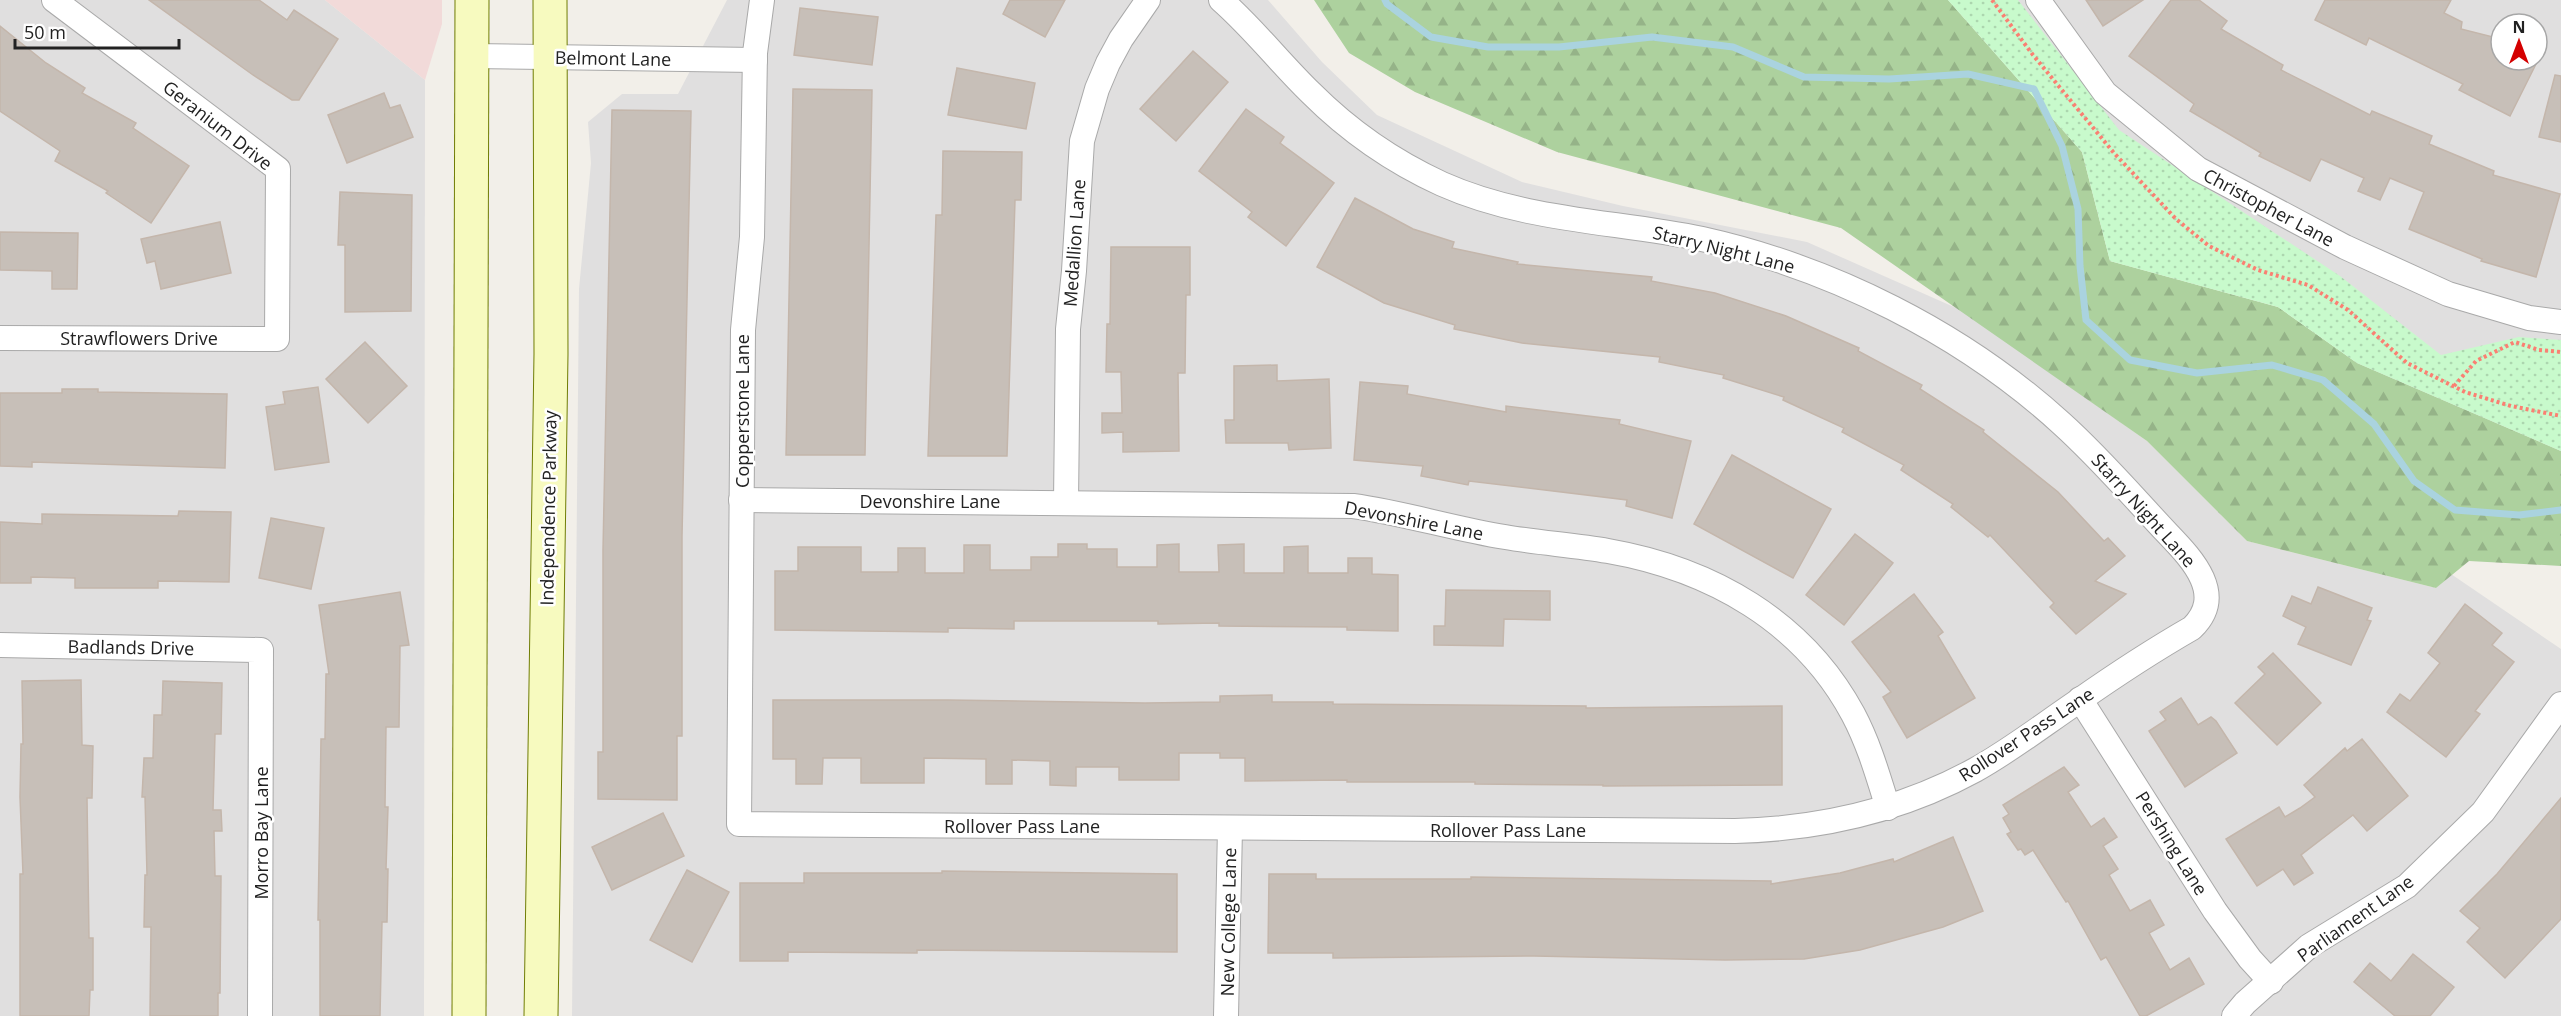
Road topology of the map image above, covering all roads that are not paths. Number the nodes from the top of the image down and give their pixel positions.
1 (54, 0) edge
2 (472, 0) edge
3 (550, 0) edge
4 (762, 0) edge
5 (1148, 0) edge
6 (1221, 0) edge
7 (2038, 0) edge
8 (472, 56) junction
9 (550, 57) junction
10 (755, 60) junction
11 (2561, 322) edge
12 (0, 338) edge
13 (278, 339) joint
14 (741, 500) junction
15 (1066, 502) junction
16 (2208, 601) joint
17 (0, 645) edge
18 (261, 650) joint
19 (2080, 699) junction
20 (2561, 704) edge
21 (1888, 808) junction
22 (739, 824) joint
23 (1230, 828) junction
24 (2271, 981) junction
25 (260, 1016) edge
26 (469, 1016) edge
27 (541, 1016) edge
28 (1226, 1016) edge
29 (2234, 1016) edge

1 - 13 street, Geranium Drive
2 - 8 main road
3 - 9 main road, Independence Parkway
4 - 10 street, Copperstone Lane
5 - 15 street, Medallion Lane
6 - 16 street, Starry Night Lane
7 - 11 street, Christopher Lane
8 - 9 street, Belmont Lane
8 - 26 main road
9 - 10 street, Belmont Lane
9 - 27 main road, Independence Parkway
10 - 14 street, Copperstone Lane
12 - 13 street, Strawflowers Drive
14 - 15 street, Devonshire Lane
14 - 22 street, Copperstone Lane
15 - 21 street, Devonshire Lane
16 - 19 street, Rollover Pass Lane
17 - 18 street, Badlands Drive
18 - 25 street, Morro Bay Lane
19 - 21 street, Rollover Pass Lane
19 - 24 street, Pershing Lane
20 - 24 street, Parliament Lane
21 - 23 street, Rollover Pass Lane
22 - 23 street, Rollover Pass Lane
23 - 28 street, New College Lane
24 - 29 street, Parliament Lane

